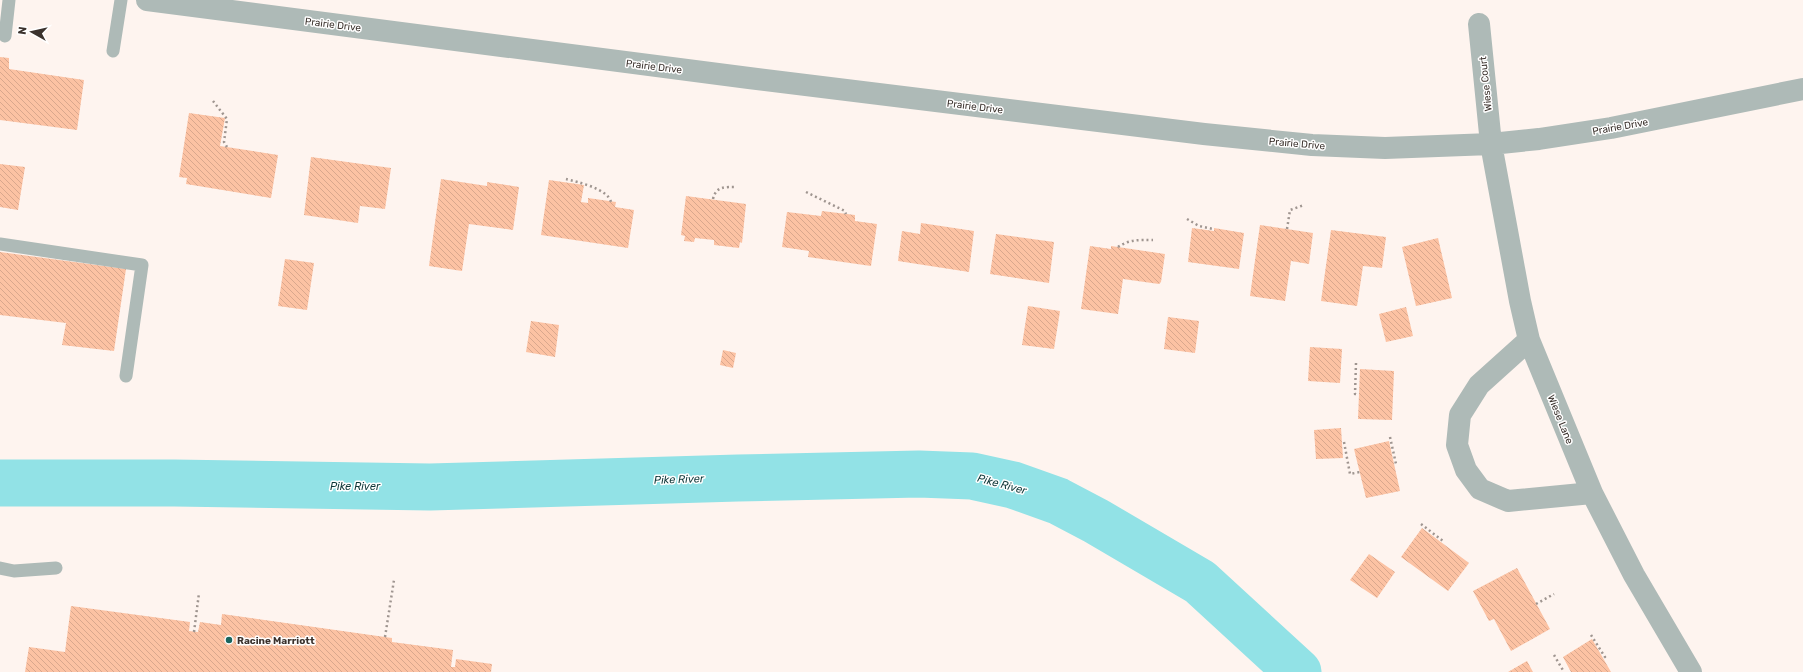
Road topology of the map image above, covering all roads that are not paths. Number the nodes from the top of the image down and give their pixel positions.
1 (9, 0) edge
2 (121, 0) edge
3 (147, 0) edge
4 (1479, 24) dead end
5 (5, 36) dead end
6 (113, 51) dead end
7 (1803, 89) edge
8 (1491, 144) junction
9 (0, 244) edge
10 (1529, 340) junction
11 (126, 376) dead end
12 (1592, 493) junction
13 (0, 568) edge
14 (56, 568) dead end
15 (1691, 672) edge

1 - 5 lane
2 - 6 lane
3 - 8 street, Prairie Drive
4 - 8 street, Wiese Court
7 - 8 street, Prairie Drive
8 - 10 street, Wiese Lane
9 - 11 lane
10 - 12 street, Wiese Lane
10 - 12 street
12 - 15 street, Wiese Lane
13 - 14 lane

